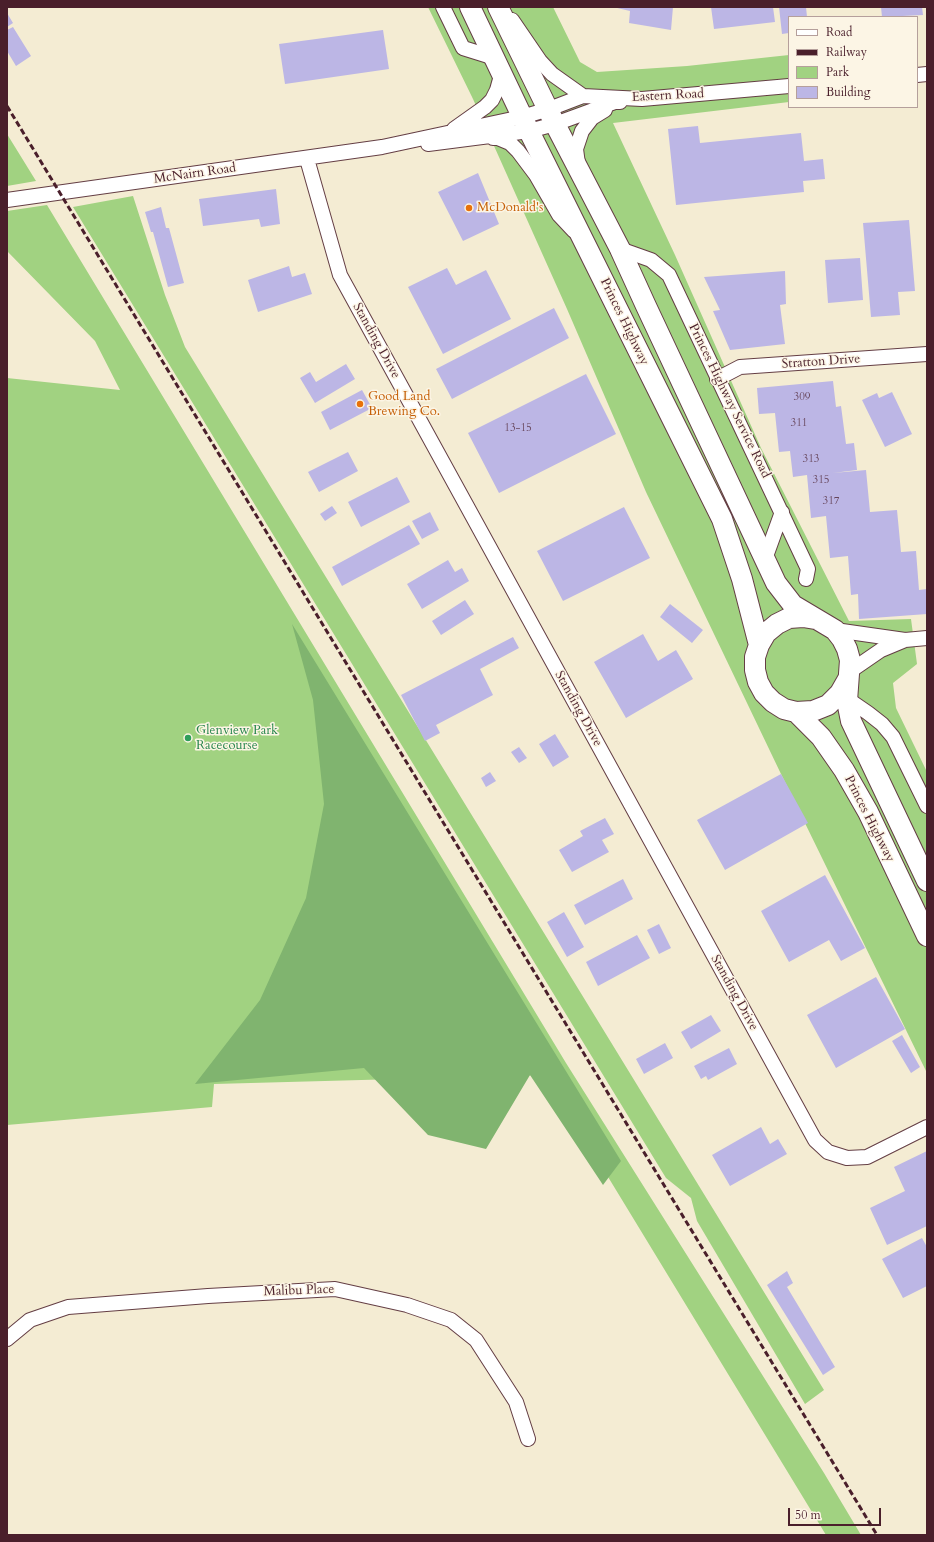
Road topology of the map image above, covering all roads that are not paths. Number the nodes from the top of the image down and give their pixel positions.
1 (443, 7) edge
2 (470, 7) edge
3 (498, 7) edge
4 (502, 7) edge
5 (499, 65) junction
6 (788, 86) edge
7 (583, 96) junction
8 (642, 99) junction
9 (615, 102) junction
10 (552, 117) junction
11 (526, 124) junction
12 (451, 131) junction
13 (481, 138) junction
14 (382, 147) junction
15 (307, 158) junction
16 (578, 166) junction
17 (7, 200) edge
18 (584, 242) junction
19 (620, 249) junction
20 (623, 319) junction
21 (927, 354) edge
22 (717, 379) junction
23 (782, 512) junction
24 (765, 559) junction
25 (806, 579) dead end
26 (817, 619) junction
27 (835, 630) junction
28 (927, 638) edge
29 (905, 640) junction
30 (759, 645) junction
31 (848, 675) junction
32 (847, 701) junction
33 (796, 712) junction
34 (927, 806) edge
35 (927, 881) edge
36 (927, 936) edge
37 (927, 1127) edge
38 (7, 1339) edge
39 (528, 1439) dead end

1 - 5 street
2 - 5 highway, Princes Highway
3 - 10 highway, Princes Highway
4 - 7 street
5 - 11 highway, Princes Highway
5 - 12 street
6 - 8 street, Eastern Road
7 - 8 street, Eastern Road
7 - 10 street, Eastern Road
8 - 9 street
9 - 10 street
9 - 16 street
10 - 11 street, McNairn Road
10 - 16 highway, Princes Highway
11 - 12 street, McNairn Road
11 - 13 street, McNairn Road
11 - 18 highway, Princes Highway
12 - 14 street, McNairn Road
13 - 14 street, McNairn Road
13 - 18 street
14 - 15 street, McNairn Road
15 - 17 street, McNairn Road
15 - 37 street, Standing Drive
16 - 19 highway, Princes Highway
18 - 20 highway, Princes Highway
19 - 20 highway
19 - 22 street, Princes Highway Service Road
19 - 24 highway, Princes Highway
20 - 30 highway, Princes Highway
21 - 22 street, Stratton Drive
22 - 23 street, Princes Highway Service Road
23 - 24 street
23 - 25 street, Princes Highway Service Road
24 - 26 highway, Princes Highway
26 - 27 highway, Princes Highway
26 - 30 highway, Princes Highway
27 - 29 street
27 - 31 highway, Princes Highway
28 - 29 street
29 - 31 street
30 - 33 highway, Princes Highway
31 - 32 highway, Princes Highway
31 - 33 highway, Princes Highway
32 - 34 street
32 - 35 highway, Princes Highway
33 - 36 highway, Princes Highway
38 - 39 street, Malibu Place

